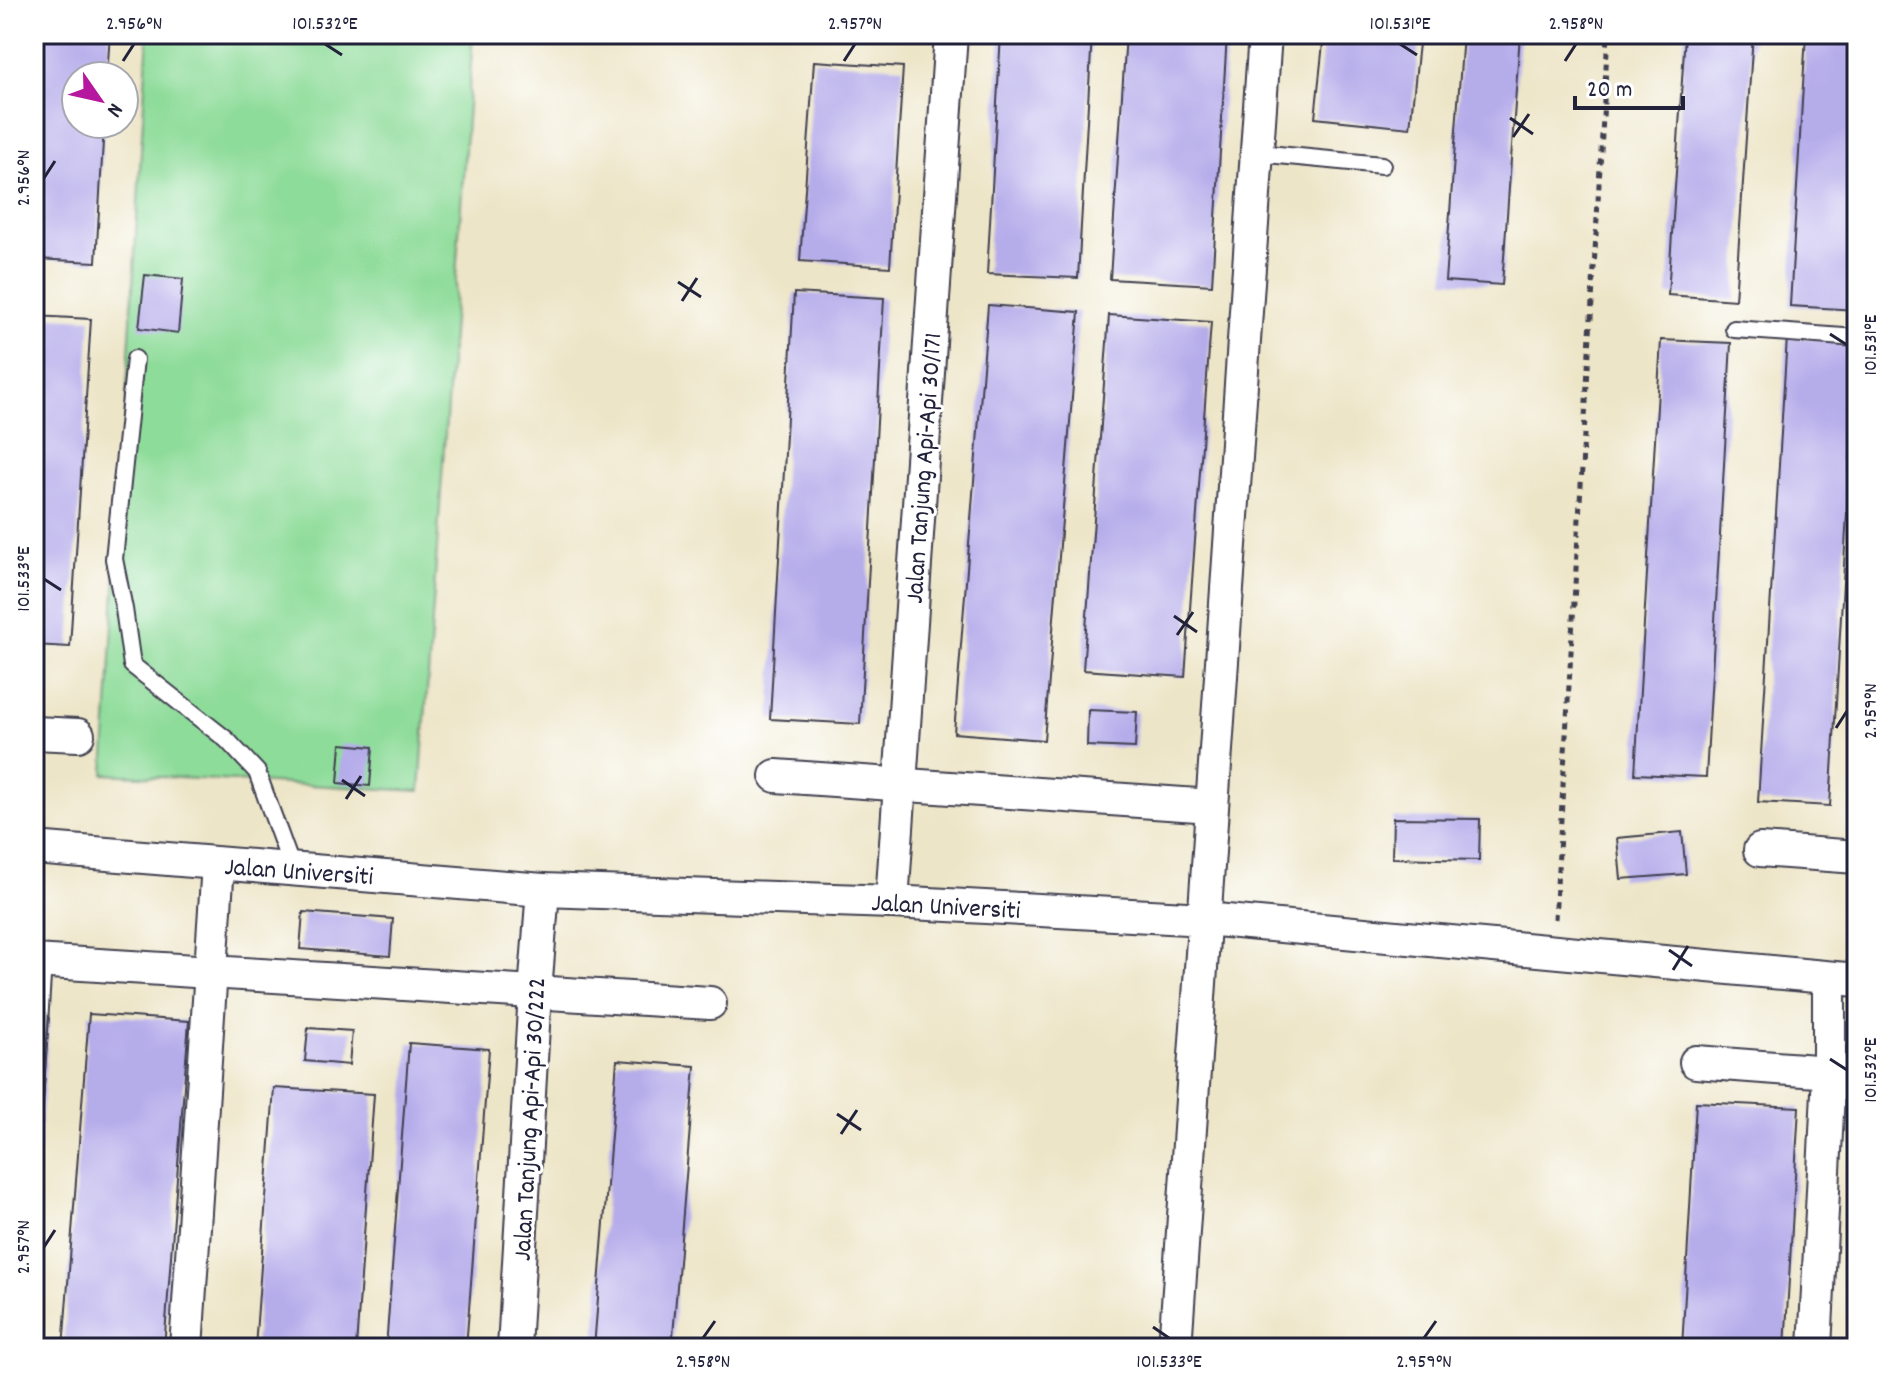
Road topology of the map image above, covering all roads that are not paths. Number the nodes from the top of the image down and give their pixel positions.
1 (951, 34) edge
2 (1265, 34) edge
3 (1257, 153) junction
4 (1382, 165) dead end
5 (1734, 329) dead end
6 (1857, 338) edge
7 (135, 359) dead end
8 (34, 733) edge
9 (78, 735) dead end
10 (776, 776) dead end
11 (900, 785) junction
12 (1212, 806) junction
13 (34, 848) edge
14 (1760, 850) dead end
15 (1857, 857) edge
16 (218, 864) junction
17 (292, 868) junction
18 (543, 890) junction
19 (892, 902) junction
20 (1205, 919) junction
21 (38, 961) edge
22 (212, 972) junction
23 (1843, 979) edge
24 (535, 992) junction
25 (710, 1003) dead end
26 (1696, 1062) dead end
27 (1843, 1074) edge
28 (34, 1102) edge
29 (186, 1348) edge
30 (514, 1348) edge
31 (1175, 1348) edge
32 (1815, 1348) edge

1 - 11 street, Jalan Tanjung Api-Api 30/171
2 - 3 street
3 - 4 lane
3 - 12 street
5 - 6 lane
7 - 17 lane
8 - 9 street
10 - 11 street
11 - 12 street
11 - 19 street, Jalan Tanjung Api-Api 30/171
12 - 20 street
13 - 16 street, Jalan Universiti
14 - 15 street
16 - 17 street, Jalan Universiti
16 - 22 street
17 - 18 street, Jalan Universiti
18 - 19 street, Jalan Universiti
18 - 24 street, Jalan Tanjung Api-Api 30/222
19 - 20 street, Jalan Universiti
20 - 23 street, Jalan Universiti
20 - 31 street
21 - 22 street
21 - 28 lane
22 - 24 street
22 - 29 street
23 - 27 street
24 - 25 street
24 - 30 street, Jalan Tanjung Api-Api 30/222
26 - 27 street
27 - 32 street

